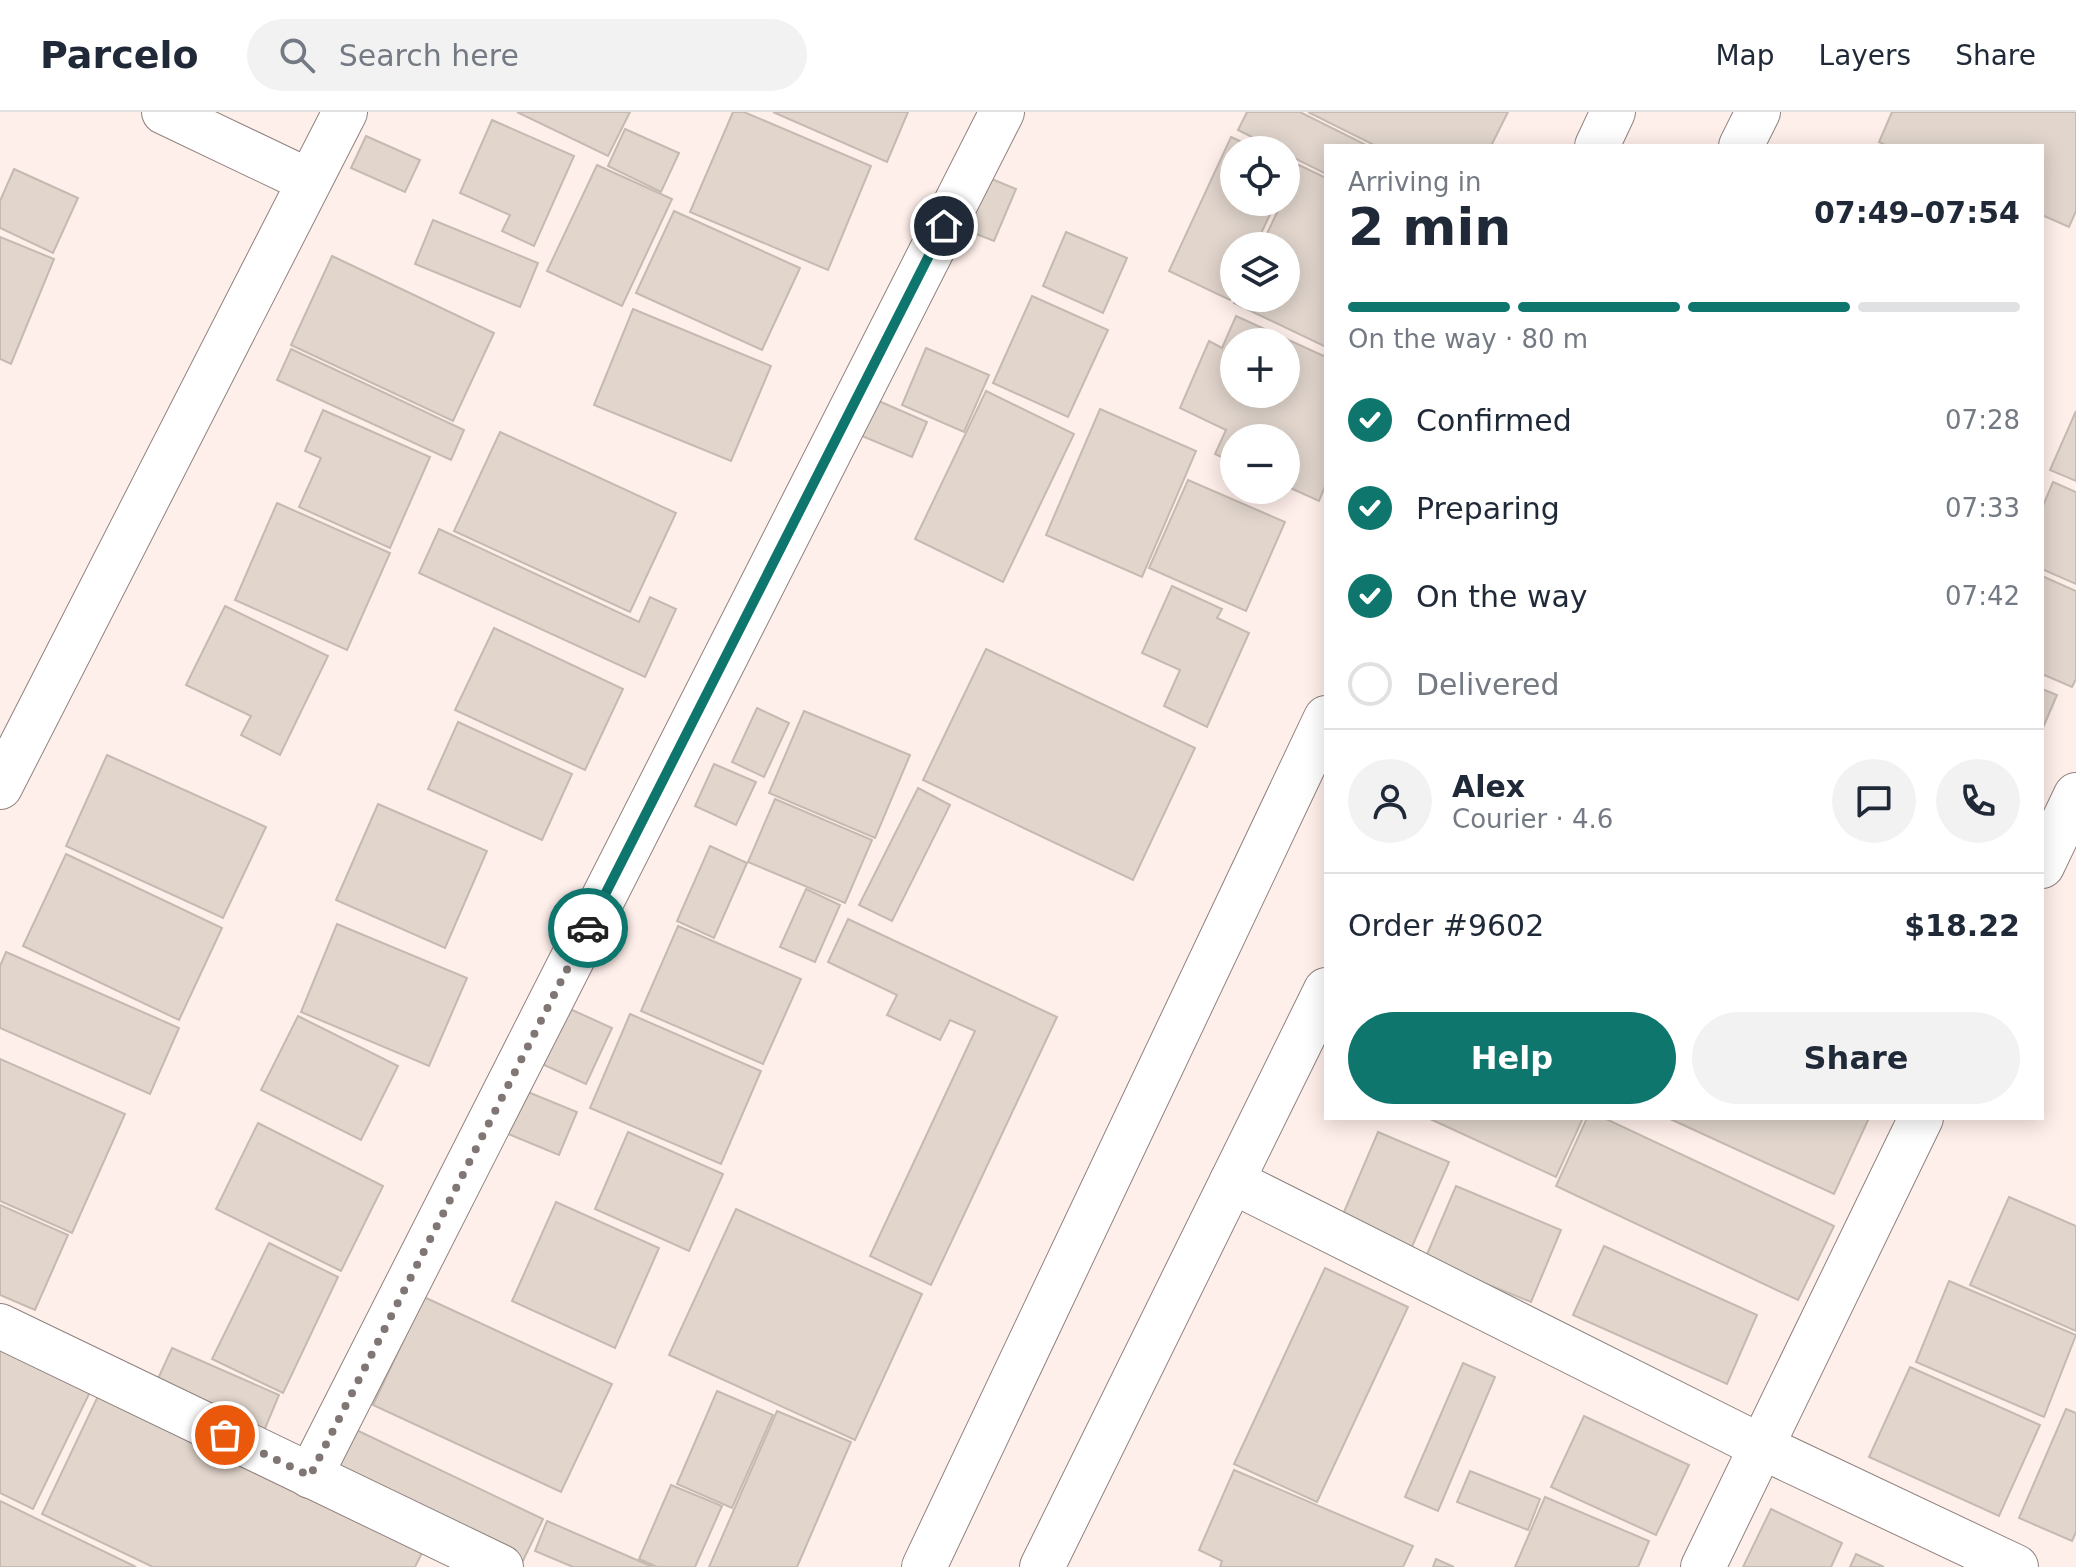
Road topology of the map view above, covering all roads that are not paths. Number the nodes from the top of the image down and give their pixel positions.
1 (164, 112) edge
2 (345, 112) edge
3 (1002, 112) edge
4 (1613, 112) edge
5 (1758, 112) edge
6 (1598, 144) edge
7 (1742, 144) edge
8 (309, 181) junction
9 (1324, 722) edge
10 (0, 787) edge
11 (2076, 795) edge
12 (2044, 862) edge
13 (1324, 994) edge
14 (1920, 1120) edge
15 (1232, 1181) junction
16 (0, 1326) edge
17 (1762, 1447) junction
18 (310, 1476) junction
19 (501, 1567) edge
20 (924, 1567) edge
21 (1042, 1567) edge
22 (1703, 1567) edge
23 (2016, 1567) edge

1 - 8 street
2 - 8 street
3 - 18 street
4 - 6 street
5 - 7 street
8 - 10 street
9 - 20 street
11 - 12 street
13 - 15 street
14 - 17 street
15 - 17 street
15 - 21 street
16 - 18 street
17 - 22 street
17 - 23 street
18 - 19 street

